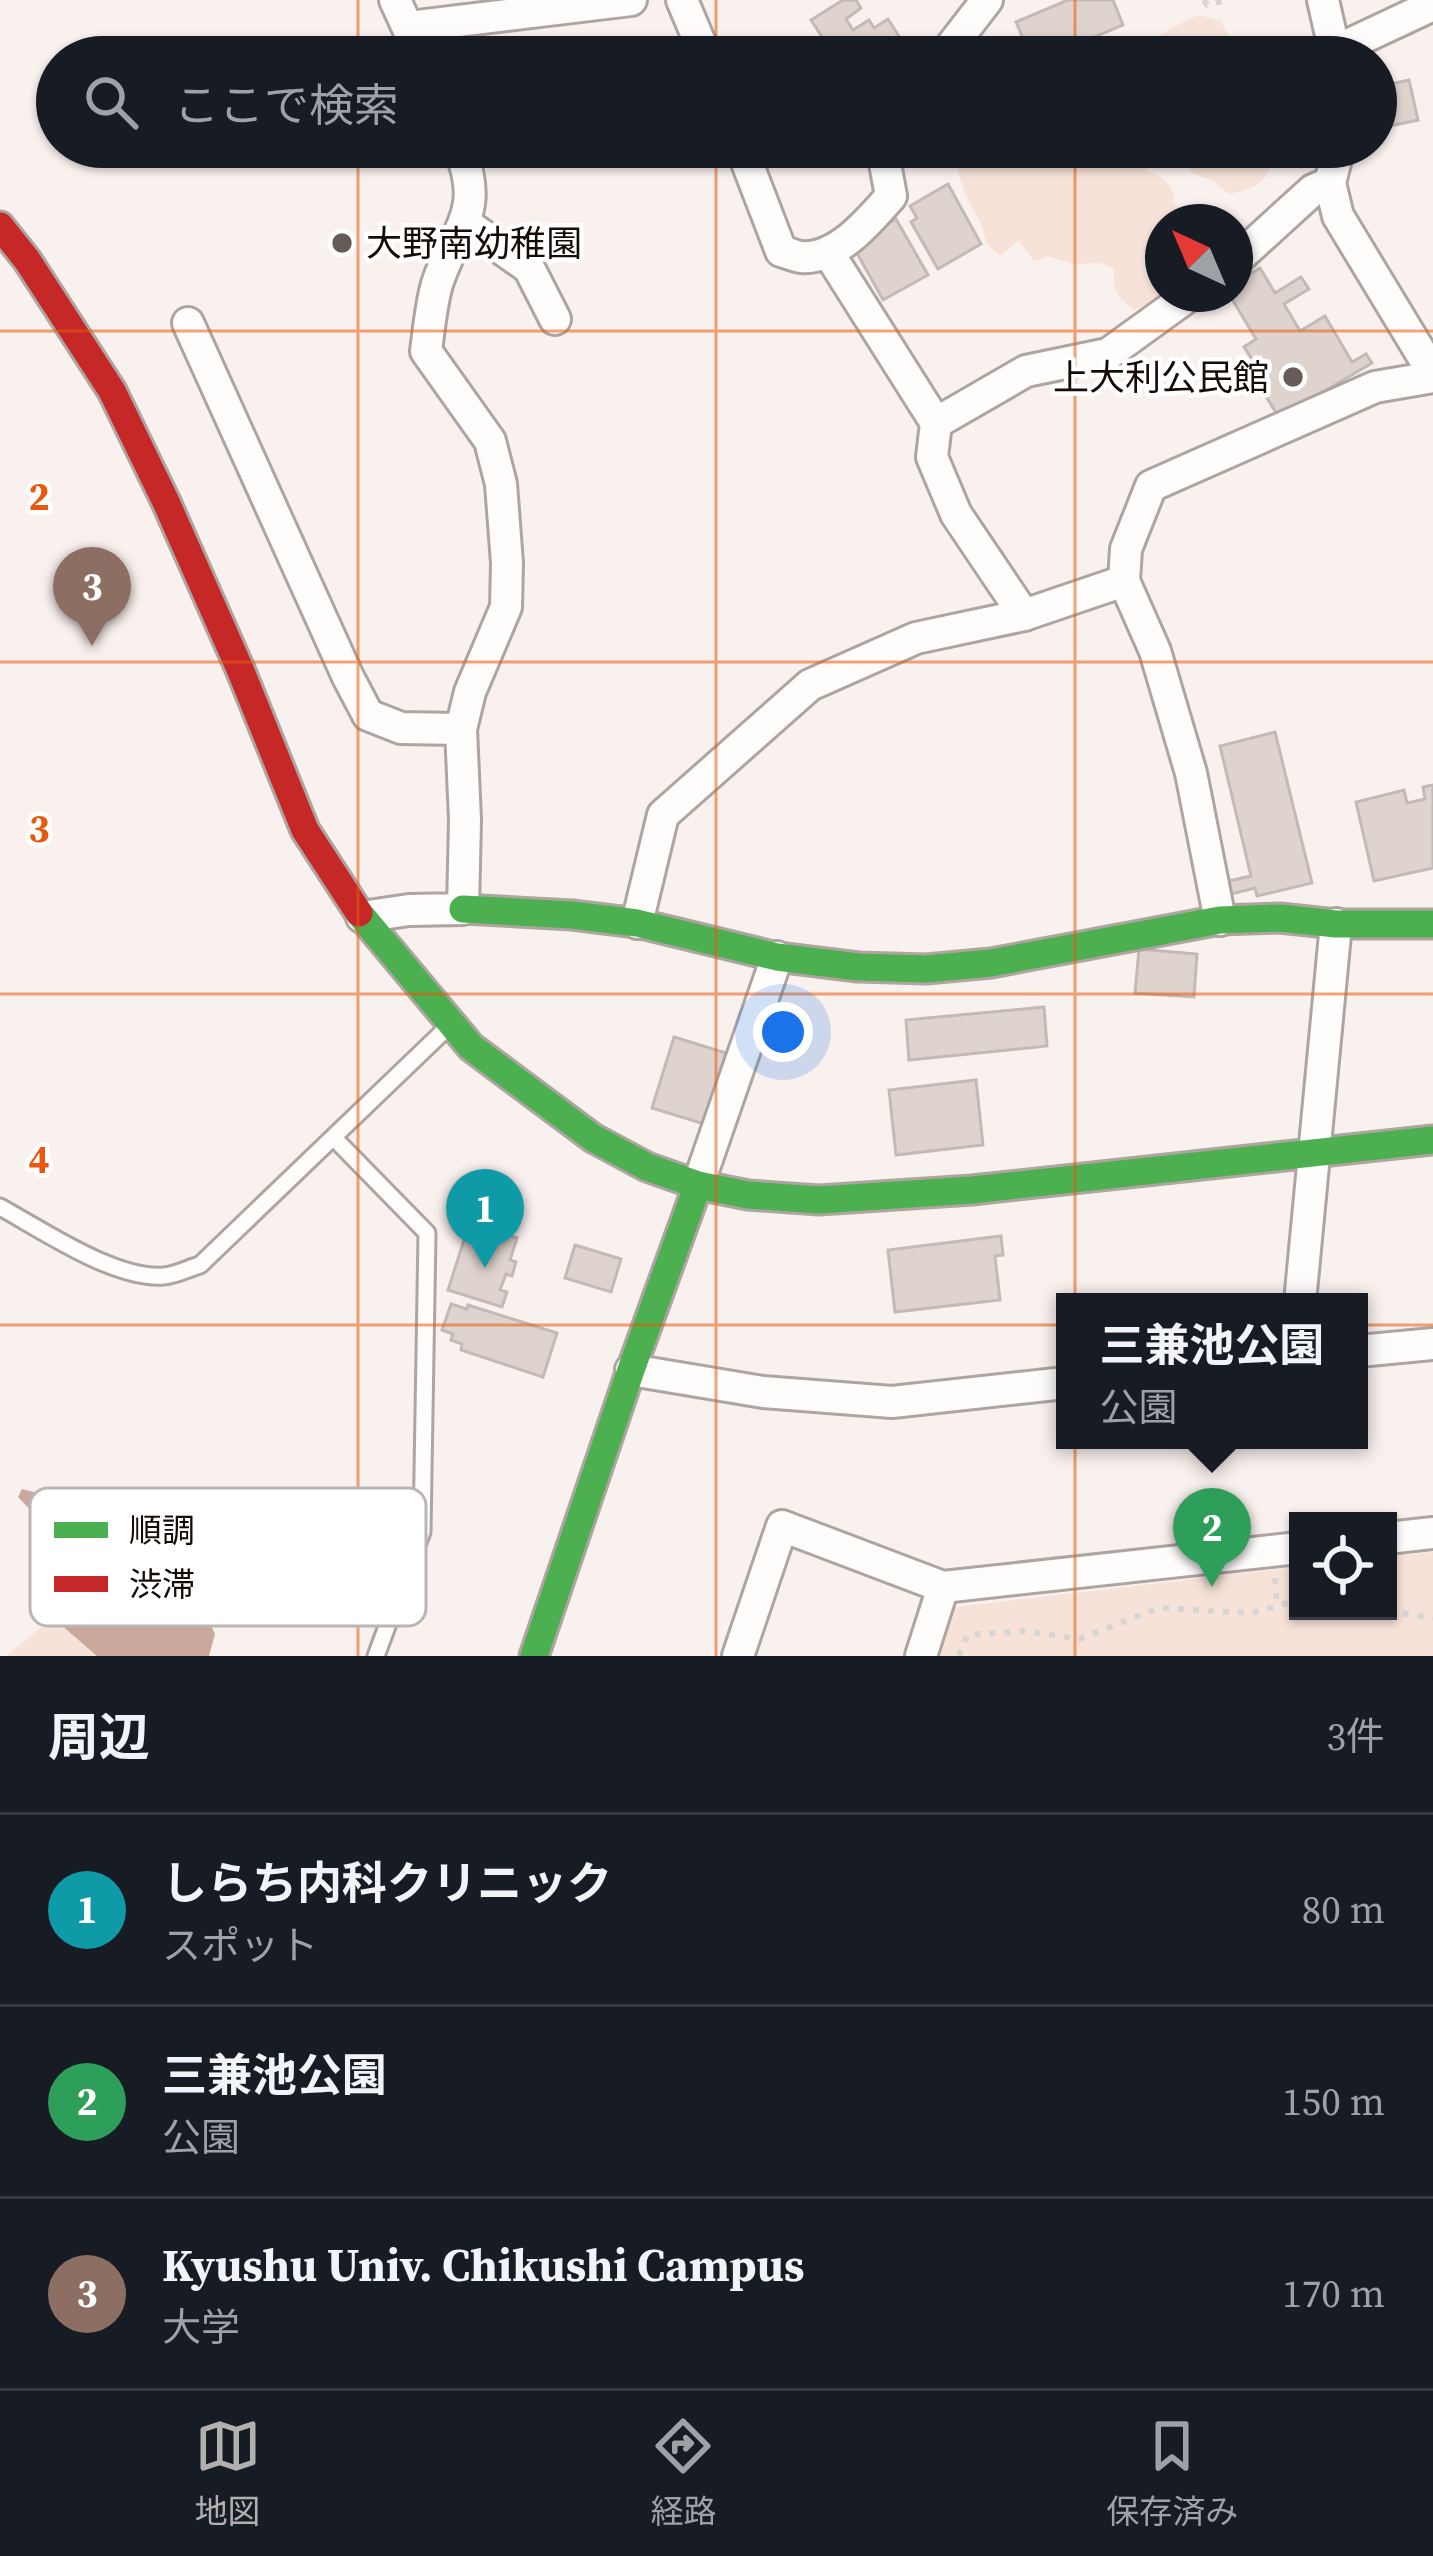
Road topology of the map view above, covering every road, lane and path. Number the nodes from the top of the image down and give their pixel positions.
1 (631, 0) edge
2 (682, 0) edge
3 (987, 0) edge
4 (1204, 0) edge
5 (1226, 0) edge
6 (1323, 0) edge
7 (1433, 4) edge
8 (402, 14) edge
9 (697, 36) edge
10 (959, 36) edge
11 (1331, 36) edge
12 (1370, 36) edge
13 (465, 168) edge
14 (749, 168) edge
15 (886, 168) edge
16 (1334, 168) edge
17 (1330, 183) junction
18 (465, 223) junction
19 (0, 226) edge
20 (1253, 245) edge
21 (828, 252) junction
22 (1166, 312) edge
23 (555, 319) dead end
24 (188, 323) dead end
25 (1433, 375) edge
26 (936, 423) junction
27 (1124, 581) junction
28 (1024, 614) junction
29 (461, 729) junction
30 (463, 909) junction
31 (362, 917) junction
32 (1220, 920) junction
33 (637, 923) junction
34 (1336, 924) junction
35 (1433, 924) edge
36 (777, 956) junction
37 (451, 1024) junction
38 (334, 1138) junction
39 (1433, 1140) edge
40 (1315, 1155) junction
41 (698, 1185) junction
42 (0, 1207) edge
43 (1301, 1293) edge
44 (1433, 1344) edge
45 (1368, 1350) edge
46 (631, 1370) junction
47 (1056, 1384) edge
48 (423, 1488) edge
49 (1433, 1533) edge
50 (1397, 1537) edge
51 (1289, 1549) edge
52 (943, 1587) junction
53 (1289, 1602) edge
54 (1397, 1614) edge
55 (1433, 1618) edge
56 (387, 1626) edge
57 (376, 1656) edge
58 (534, 1656) edge
59 (738, 1656) edge
60 (921, 1656) edge
61 (959, 1656) edge

1 - 8 street
2 - 9 street
3 - 10 street
4 - 5 path
6 - 11 street
7 - 12 street
13 - 18 street
14 - 21 street
15 - 21 street
16 - 17 street
17 - 20 street
17 - 25 street
18 - 23 street
18 - 29 street
19 - 31 street
21 - 26 street
22 - 26 street
24 - 29 street
25 - 27 street
26 - 28 street
27 - 28 street
27 - 32 street
28 - 33 street
29 - 30 street
30 - 31 street
30 - 33 street
31 - 37 street
32 - 34 street
32 - 36 street
33 - 36 street
34 - 35 street
34 - 40 street
36 - 41 street
37 - 38 lane
37 - 41 street
38 - 42 lane
38 - 48 lane
39 - 40 street
40 - 41 street
40 - 43 street
41 - 46 street
44 - 45 street
46 - 47 street
46 - 58 street
49 - 50 street
51 - 52 street
52 - 59 street
52 - 60 street
53 - 61 path
54 - 55 path
56 - 57 lane

